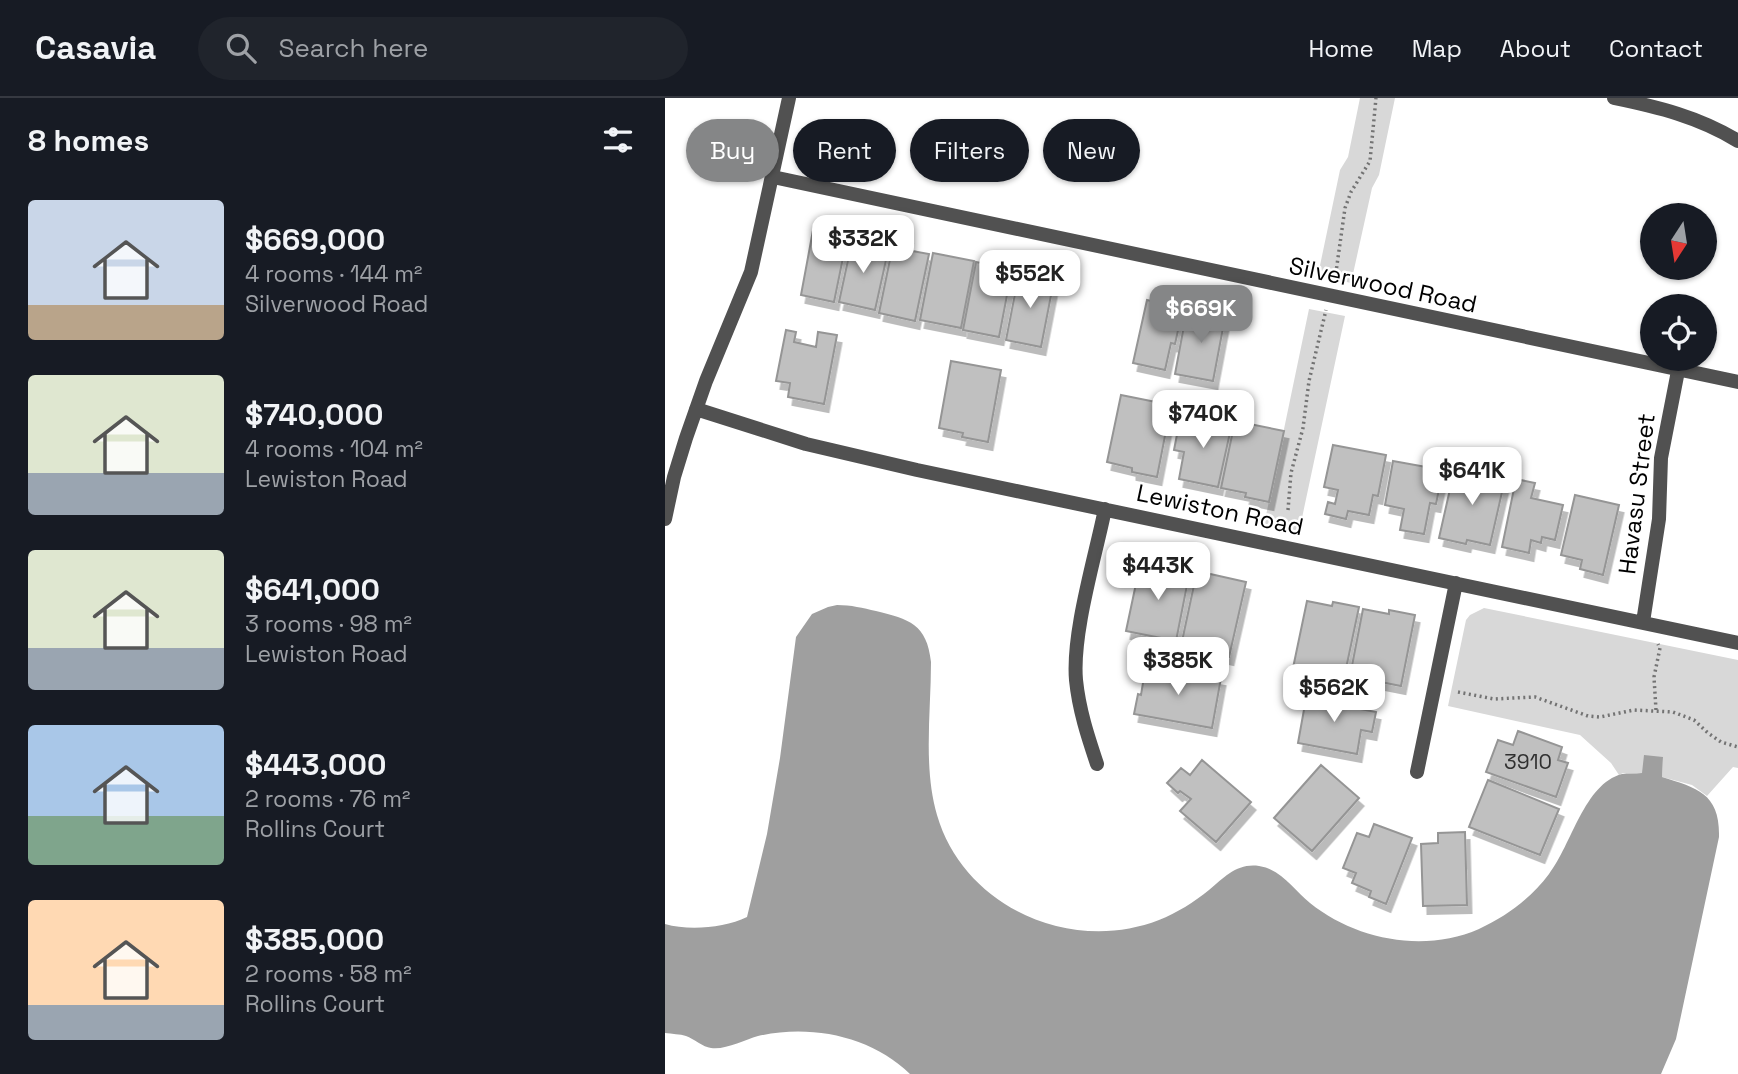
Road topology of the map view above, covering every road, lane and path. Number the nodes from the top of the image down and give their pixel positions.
1 (789, 98) edge
2 (1614, 98) edge
3 (1665, 103) edge
4 (1738, 141) edge
5 (779, 147) edge
6 (779, 178) edge
7 (772, 182) edge
8 (1640, 363) edge
9 (1678, 371) joint
10 (1738, 382) edge
11 (696, 409) junction
12 (1105, 509) junction
13 (665, 519) edge
14 (1456, 583) junction
15 (1643, 622) junction
16 (1738, 643) edge
17 (1458, 692) dead end
18 (1656, 710) junction
19 (1738, 747) edge
20 (1097, 764) dead end
21 (1417, 772) dead end

1 - 5 street
2 - 3 street
3 - 4 street
6 - 8 street, Silverwood Road
7 - 11 street
9 - 10 street, Silverwood Road
9 - 15 street, Havasu Street
11 - 12 street, Lewiston Road
11 - 13 street
12 - 14 street, Lewiston Road
12 - 20 street
14 - 15 street, Lewiston Road
14 - 21 street
15 - 16 street, Lewiston Road
15 - 18 path
17 - 18 path
18 - 19 path

